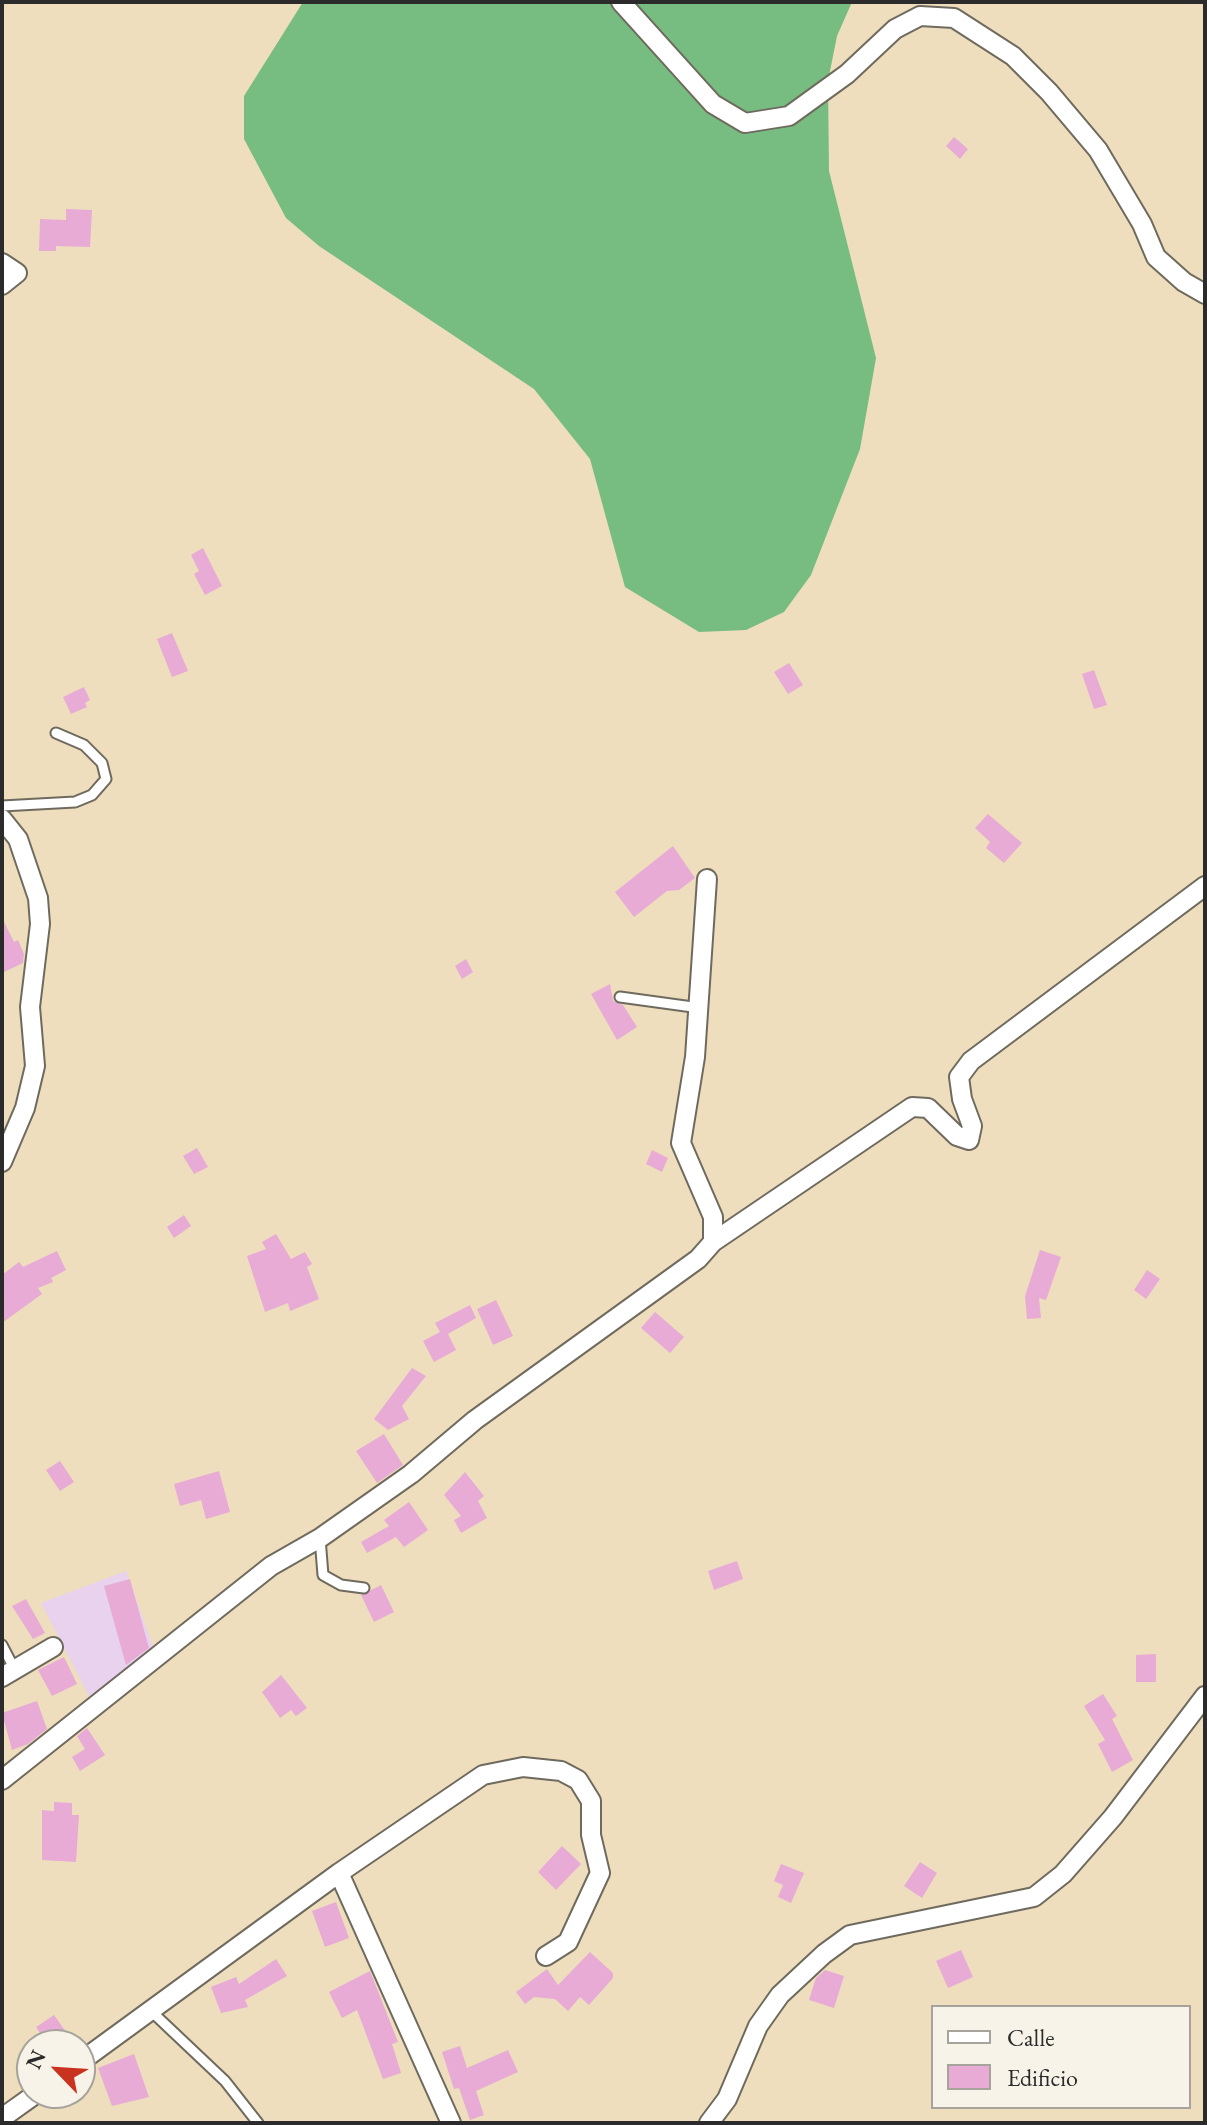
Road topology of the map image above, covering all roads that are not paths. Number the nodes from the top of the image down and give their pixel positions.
1 (621, 2) edge
2 (2, 263) edge
3 (2, 285) edge
4 (1205, 294) edge
5 (56, 733) dead end
6 (2, 806) edge
7 (2, 819) edge
8 (707, 879) dead end
9 (1205, 886) edge
10 (620, 997) dead end
11 (700, 1008) junction
12 (2, 1162) edge
13 (713, 1242) junction
14 (320, 1538) junction
15 (364, 1588) dead end
16 (2, 1645) edge
17 (53, 1647) dead end
18 (8, 1674) edge
19 (1205, 1696) edge
20 (2, 1780) edge
21 (339, 1873) junction
22 (546, 1956) dead end
23 (151, 2011) junction
24 (96, 2051) edge
25 (258, 2123) edge
26 (451, 2123) edge
27 (709, 2123) edge

1 - 4 street
2 - 3 street
5 - 6 lane
7 - 12 street
8 - 11 street
9 - 13 street
10 - 11 lane
11 - 13 street
13 - 14 street
14 - 15 lane
14 - 20 street
16 - 18 lane
17 - 18 street
19 - 27 street
21 - 22 street
21 - 23 street
21 - 26 street
23 - 24 street
23 - 25 lane

